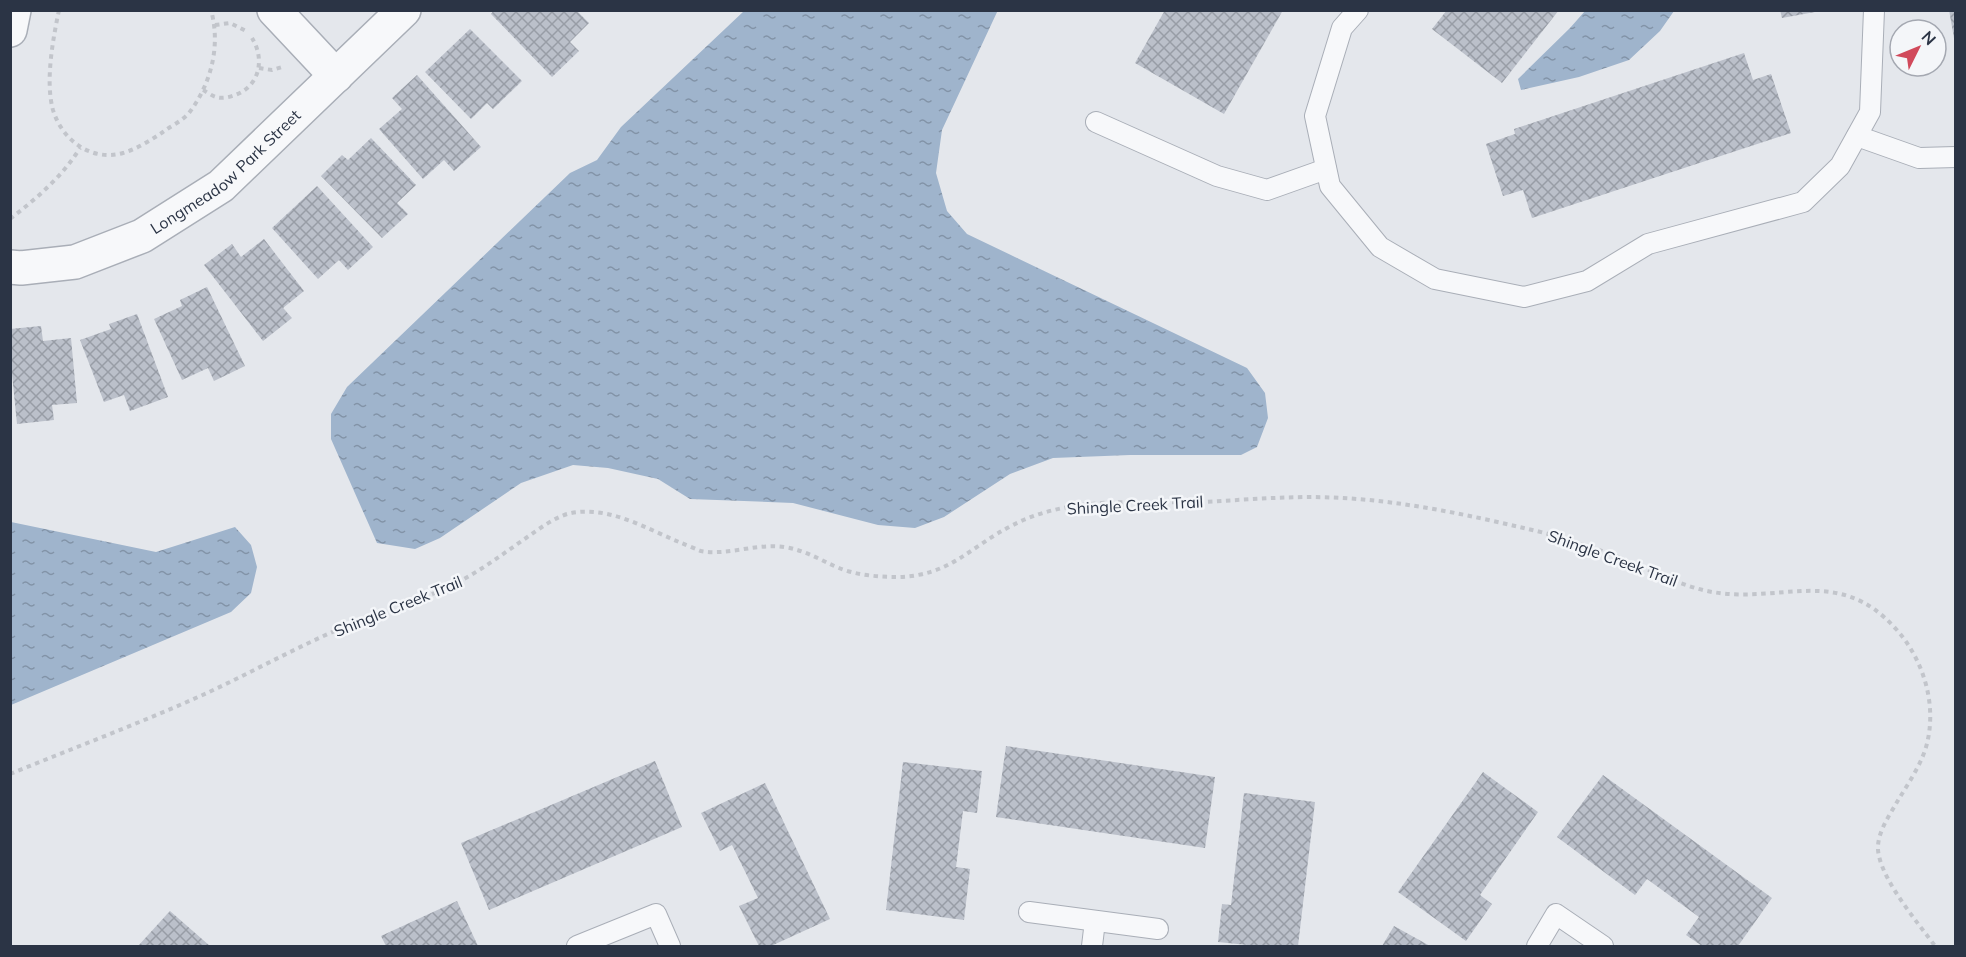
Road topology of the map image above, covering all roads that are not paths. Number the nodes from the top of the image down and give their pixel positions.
1 (14, 10) edge
2 (274, 10) edge
3 (404, 10) edge
4 (1358, 10) edge
5 (1874, 10) edge
6 (10, 30) edge
7 (336, 76) junction
8 (1096, 122) dead end
9 (1857, 136) junction
10 (1956, 157) edge
11 (1326, 169) junction
12 (10, 267) edge
13 (1029, 912) dead end
14 (1095, 921) junction
15 (1158, 929) dead end
16 (578, 946) edge
17 (669, 946) edge
18 (1092, 946) edge
19 (1538, 946) edge
20 (1603, 946) edge

1 - 6 street
2 - 7 street
3 - 7 street, Longmeadow Park Street
4 - 11 lane
5 - 9 lane
7 - 12 street, Longmeadow Park Street
8 - 11 lane
9 - 10 lane
9 - 11 lane
13 - 14 lane
14 - 15 lane
14 - 18 lane
16 - 17 lane
19 - 20 lane

